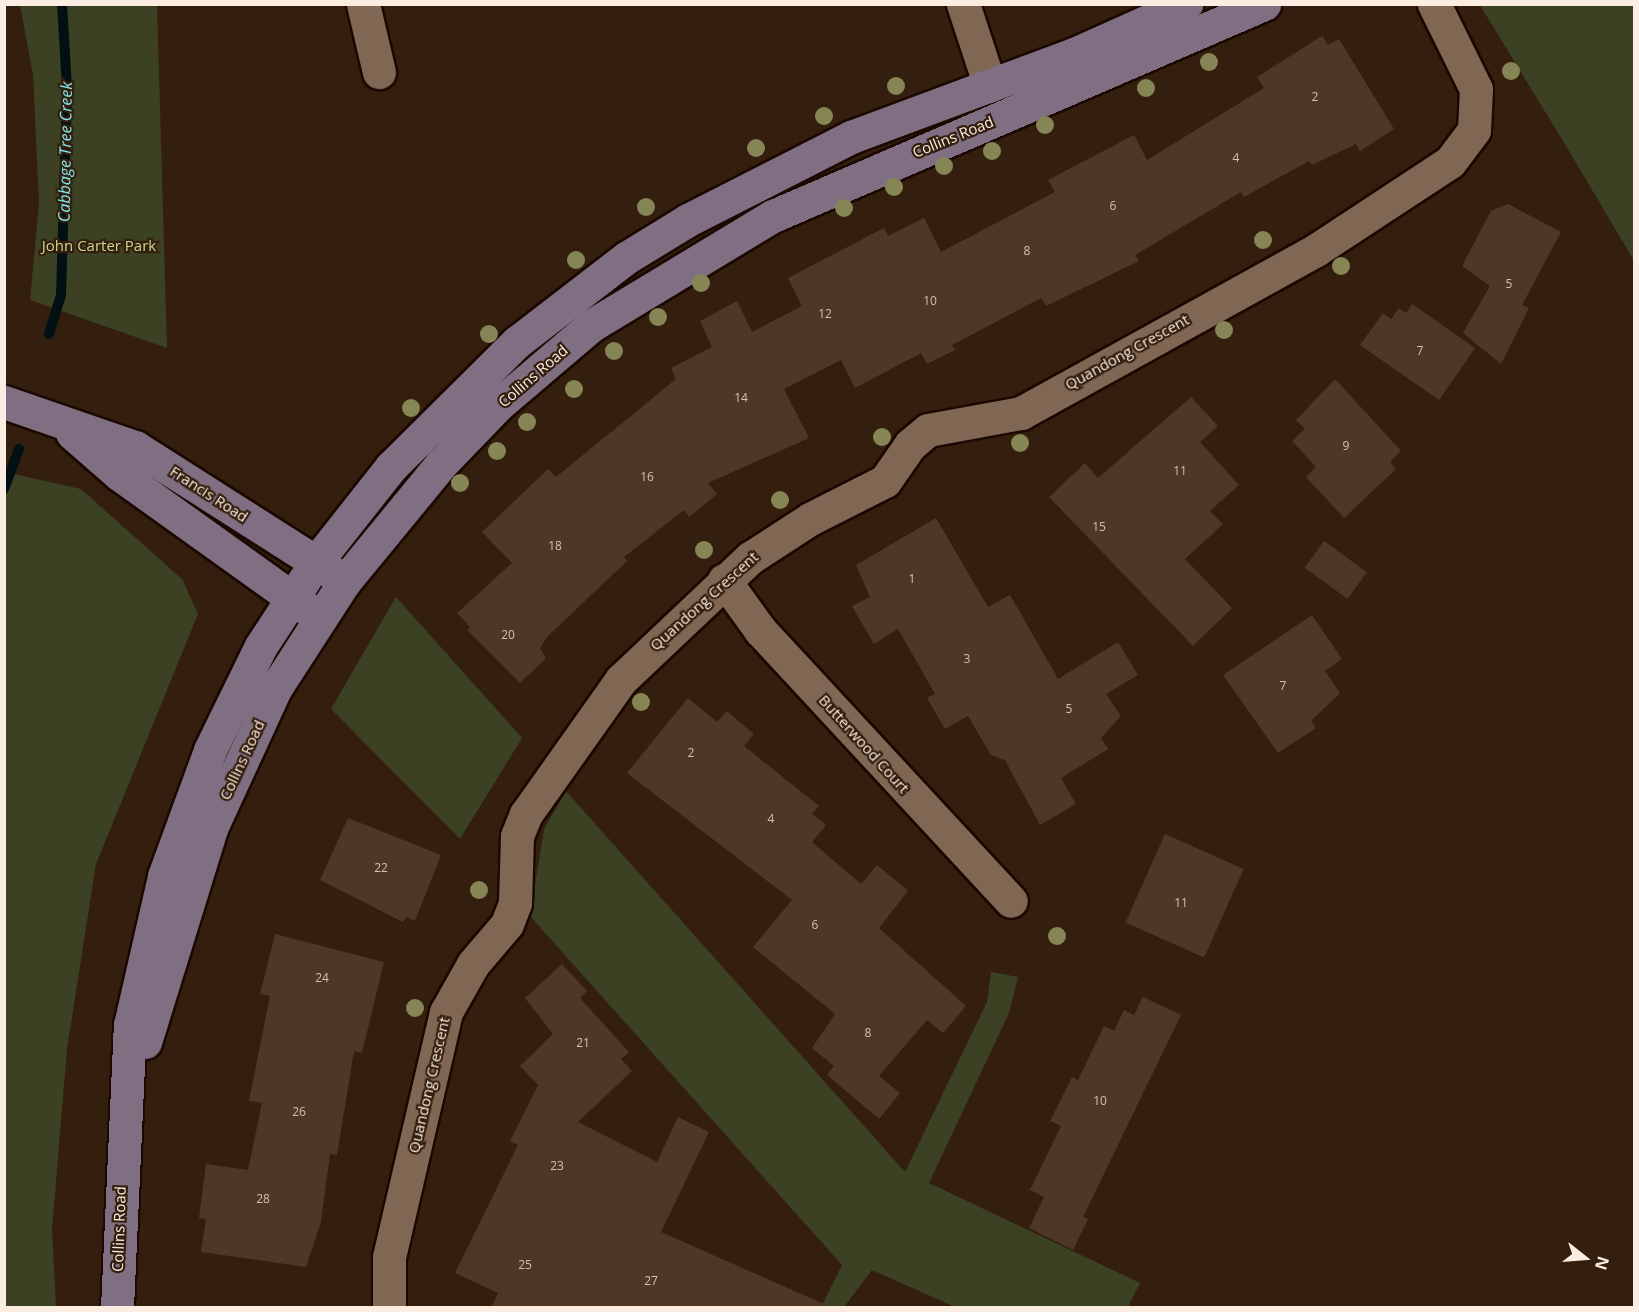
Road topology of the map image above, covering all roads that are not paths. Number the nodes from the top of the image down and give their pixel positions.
1 (363, 4) edge
2 (963, 4) edge
3 (1186, 4) edge
4 (1264, 4) edge
5 (1434, 4) edge
6 (379, 72) dead end
7 (990, 86) junction
8 (4, 402) edge
9 (64, 426) junction
10 (316, 562) junction
11 (724, 580) junction
12 (345, 581) junction
13 (291, 598) junction
14 (319, 617) junction
15 (1011, 901) dead end
16 (130, 1079) junction
17 (117, 1308) edge
18 (389, 1308) edge

1 - 6 street
2 - 7 street
3 - 7 main road, Collins Road
4 - 12 main road, Collins Road
5 - 11 street, Quandong Crescent
7 - 10 main road, Collins Road
8 - 9 main road, Francis Road
9 - 10 main road, Francis Road
9 - 13 main road, Francis Road
10 - 12 main road, Francis Road
10 - 13 main road, Collins Road
11 - 15 street, Butterwood Court
11 - 18 street, Quandong Crescent
12 - 14 main road, Collins Road
13 - 14 main road, Francis Road
13 - 16 main road, Collins Road
14 - 16 main road, Collins Road
16 - 17 main road, Collins Road

